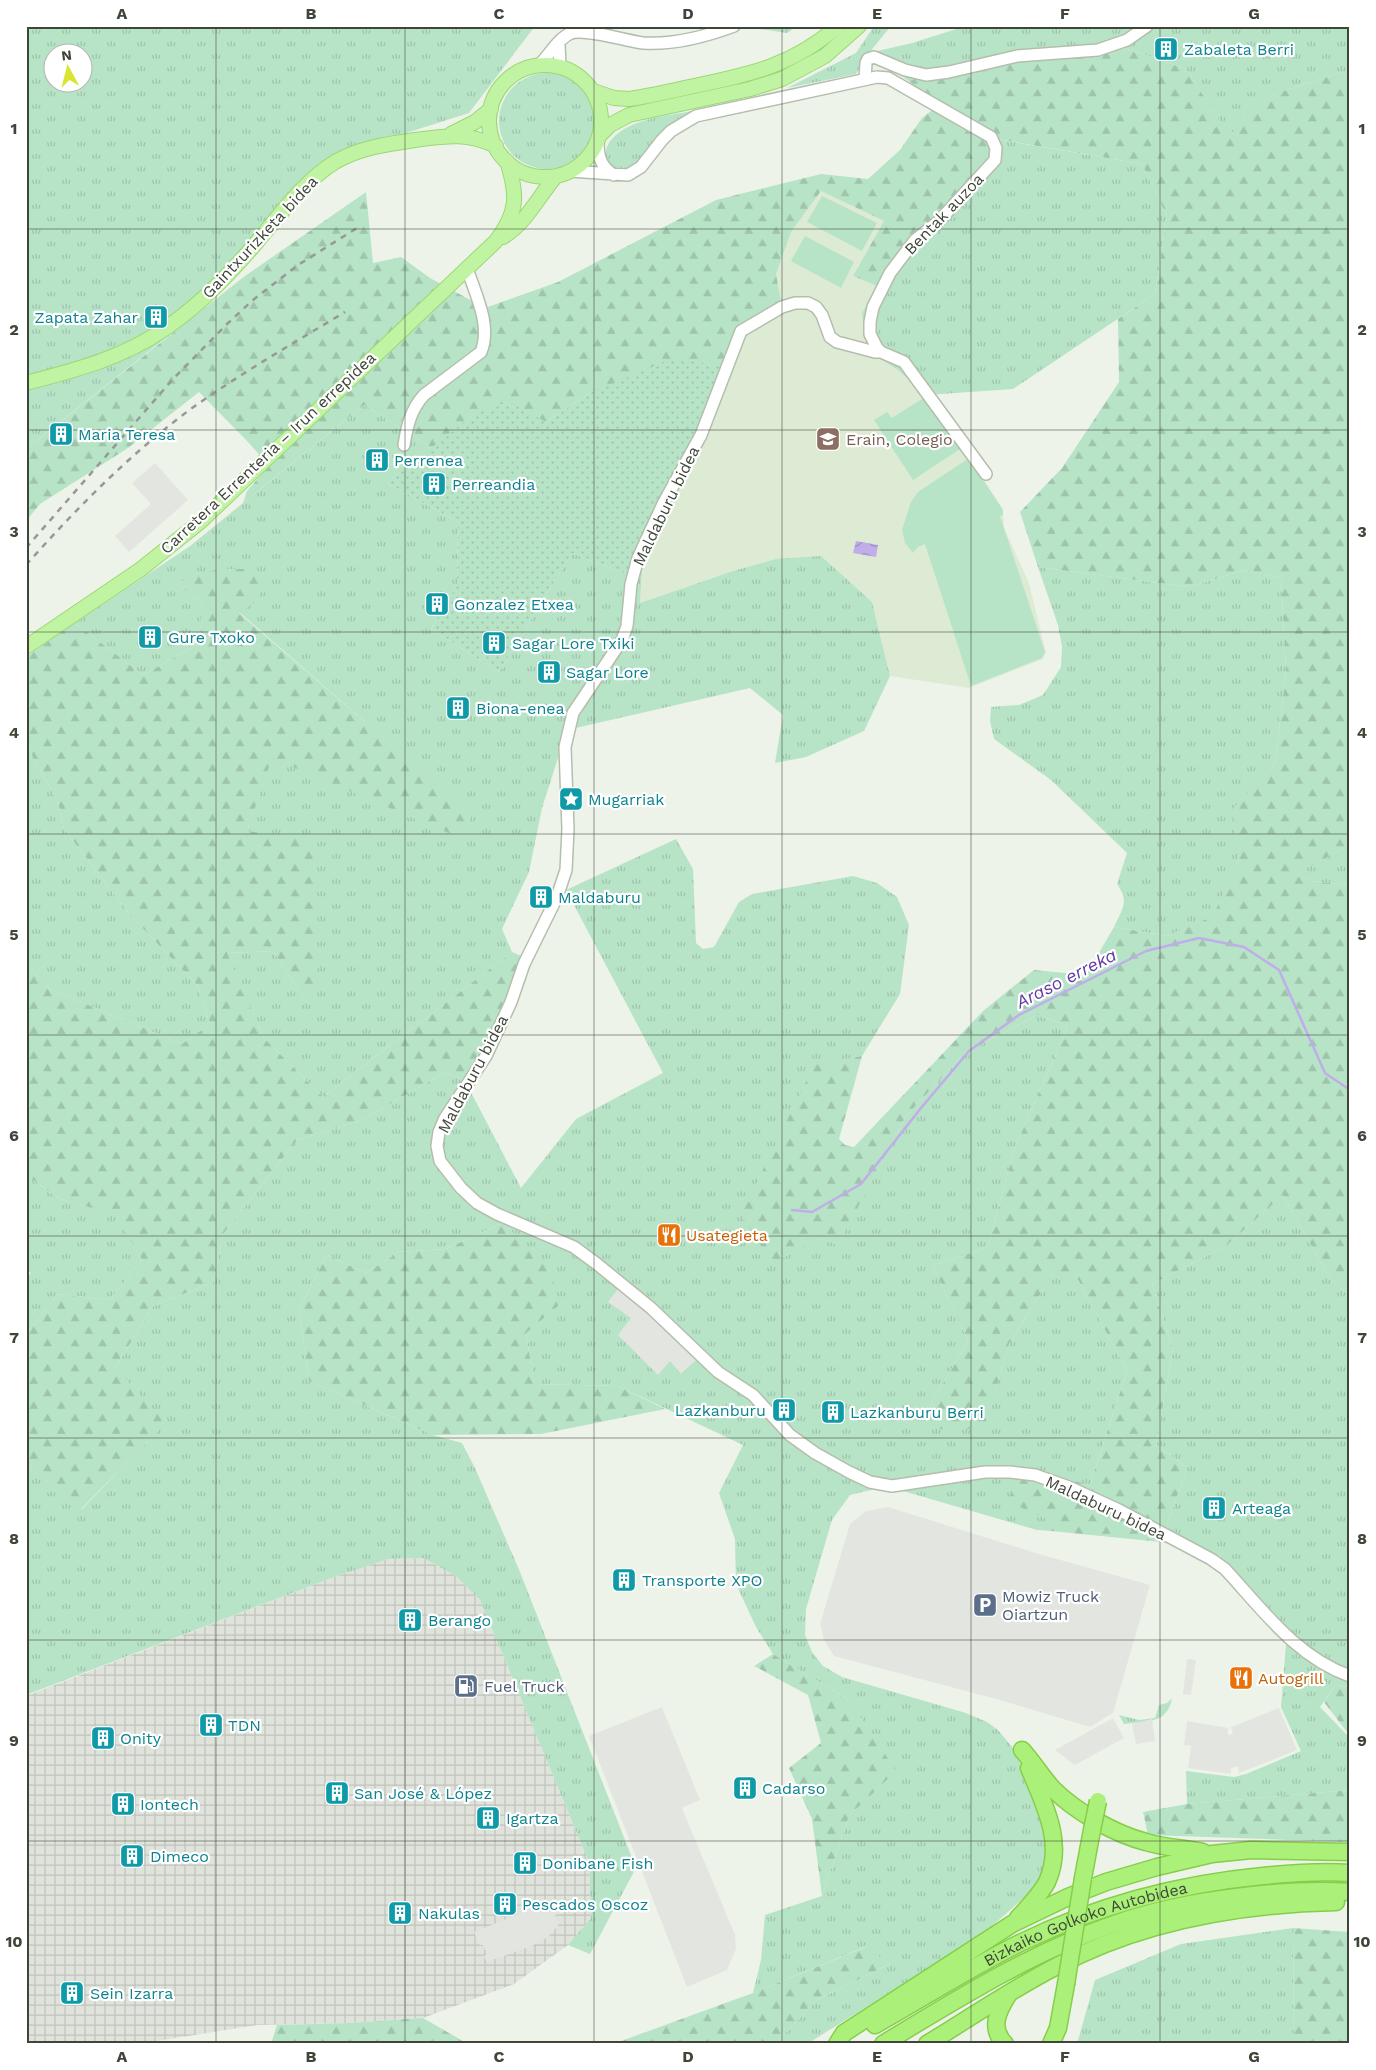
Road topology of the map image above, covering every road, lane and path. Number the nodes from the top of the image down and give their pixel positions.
1 (734, 26) edge
2 (838, 26) edge
3 (859, 26) edge
4 (1147, 26) edge
5 (559, 43) junction
6 (538, 66) junction
7 (560, 67) junction
8 (865, 79) junction
9 (592, 91) junction
10 (491, 109) junction
11 (448, 136) junction
12 (599, 138) junction
13 (496, 146) junction
14 (507, 161) junction
15 (570, 171) junction
16 (614, 174) junction
17 (556, 176) junction
18 (496, 241) junction
19 (467, 268) junction
20 (881, 352) junction
21 (26, 383) edge
22 (404, 445) dead end
23 (986, 474) dead end
24 (26, 647) edge
25 (1350, 1676) edge
26 (1100, 1795) dead end
27 (1350, 1852) edge
28 (1212, 1854) junction
29 (1350, 1873) edge
30 (1350, 1892) edge
31 (1350, 1901) edge
32 (1012, 1924) junction
33 (1009, 1992) junction
34 (1051, 2043) edge
35 (837, 2044) edge
36 (842, 2044) edge
37 (883, 2044) edge
38 (927, 2044) edge
39 (1005, 2044) edge

1 - 5 street
2 - 9 main road
3 - 12 main road
4 - 8 street
5 - 6 street
5 - 7 street
6 - 7 main road
6 - 10 main road
7 - 9 main road
8 - 16 street, Bentak auzoa
8 - 20 street, Bentak auzoa
9 - 12 main road
10 - 11 main road
10 - 13 main road
11 - 13 main road
11 - 21 main road, Gaintxurizketa bidea
12 - 15 main road
12 - 16 street
13 - 14 main road
14 - 17 main road
14 - 18 main road, Carretera Errenteria – Irun errepidea
15 - 16 street, Bentak auzoa
15 - 17 main road
17 - 18 main road, Carretera Errenteria – Irun errepidea
18 - 19 main road, Carretera Errenteria – Irun errepidea
19 - 22 street
19 - 24 main road, Carretera Errenteria – Irun errepidea
20 - 23 street
20 - 25 street, Maldaburu bidea
26 - 34 highway, bridge
27 - 28 highway
28 - 32 highway
28 - 32 highway
29 - 36 highway, Bizkaiko Golkoko Autobidea
30 - 37 highway, Bizkaiko Golkoko Autobidea
31 - 33 highway
32 - 35 highway
33 - 38 highway
33 - 39 highway

